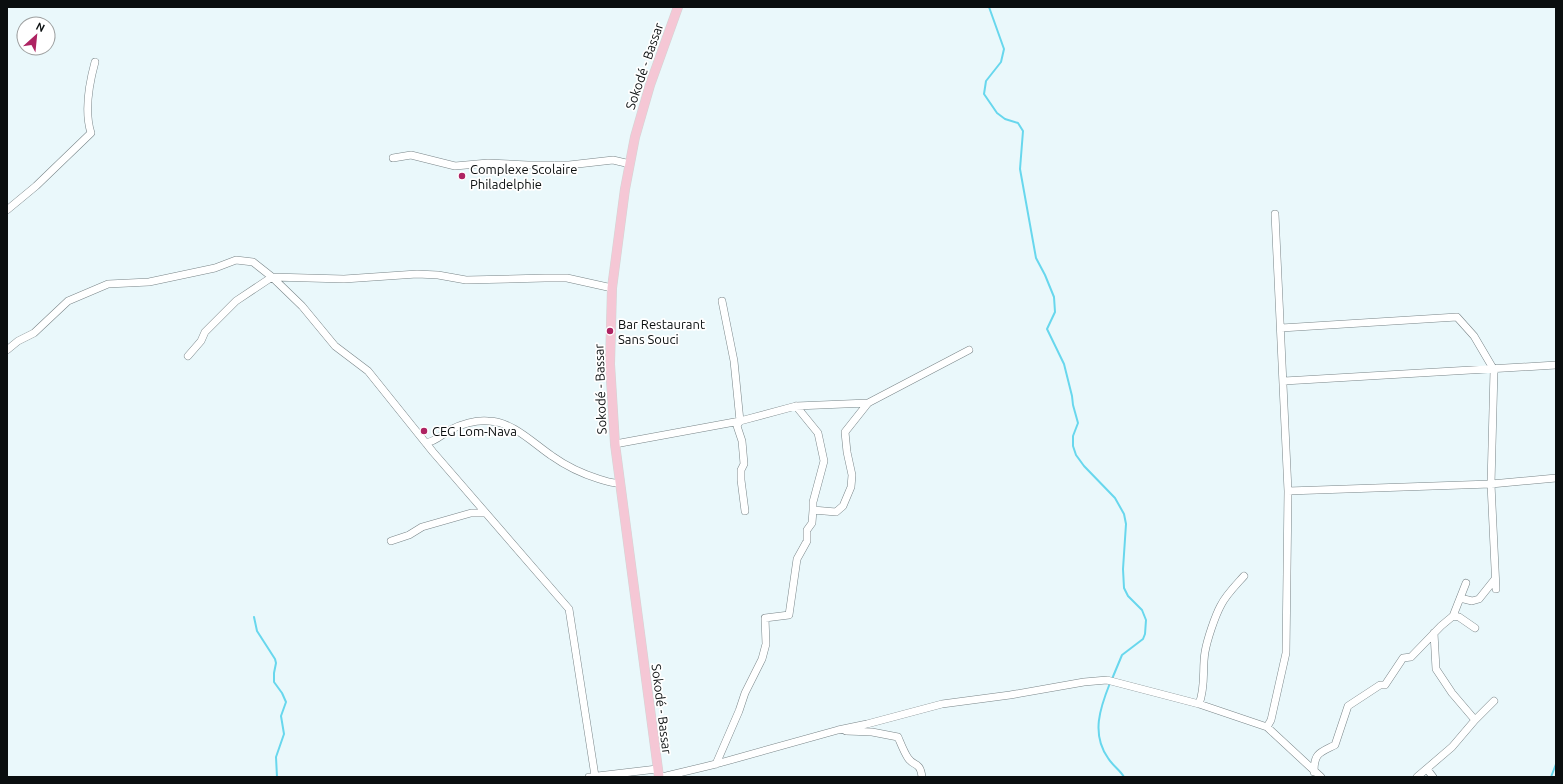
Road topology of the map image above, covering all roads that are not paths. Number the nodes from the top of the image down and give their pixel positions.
1 (678, 7) edge
2 (94, 62) dead end
3 (392, 158) dead end
4 (630, 164) junction
5 (7, 210) edge
6 (1275, 214) dead end
7 (272, 276) junction
8 (612, 288) junction
9 (722, 302) dead end
10 (1281, 328) junction
11 (7, 350) edge
12 (969, 350) dead end
13 (188, 356) dead end
14 (1556, 365) edge
15 (1494, 370) junction
16 (1284, 381) junction
17 (868, 403) junction
18 (796, 406) junction
19 (740, 421) junction
20 (426, 443) junction
21 (615, 444) junction
22 (1556, 478) edge
23 (620, 483) junction
24 (1491, 484) junction
25 (1288, 491) junction
26 (814, 510) junction
27 (745, 511) dead end
28 (486, 512) junction
29 (391, 541) dead end
30 (1244, 576) dead end
31 (1495, 579) junction
32 (1466, 583) dead end
33 (1496, 589) dead end
34 (1460, 598) junction
35 (1453, 616) junction
36 (1475, 628) dead end
37 (1434, 633) junction
38 (1494, 701) dead end
39 (1199, 704) junction
40 (1475, 720) junction
41 (1268, 727) junction
42 (839, 730) junction
43 (716, 764) junction
44 (1427, 769) junction
45 (1314, 772) junction
46 (659, 774) edge
47 (592, 777) edge
48 (922, 777) edge
49 (1321, 777) edge
50 (1417, 777) edge
51 (1433, 777) edge

1 - 4 main road, Sokodé - Bassar
2 - 5 street
3 - 4 street
4 - 8 main road, Sokodé - Bassar
6 - 10 street
7 - 8 street
7 - 11 street
7 - 13 street
7 - 20 street
8 - 21 main road, Sokodé - Bassar
9 - 19 street
10 - 15 street
10 - 16 street
12 - 17 street
14 - 15 street
15 - 16 street
15 - 24 street
16 - 25 street
17 - 18 street
17 - 26 street
18 - 19 street
18 - 26 street
19 - 21 street
19 - 27 street
20 - 23 street
20 - 28 street
21 - 23 main road, Sokodé - Bassar
22 - 24 street
23 - 46 main road, Sokodé - Bassar
24 - 25 street
24 - 31 street
25 - 41 street
26 - 43 street
28 - 29 street
28 - 47 street
30 - 39 street
31 - 33 street
31 - 34 street
32 - 34 street
34 - 35 street
35 - 36 street
35 - 37 street
37 - 40 street
37 - 45 street
38 - 40 street
39 - 41 street
39 - 42 street
40 - 44 street
41 - 45 street
42 - 43 street
42 - 48 street
43 - 46 street
44 - 50 street
44 - 51 street
45 - 49 street
46 - 47 street

